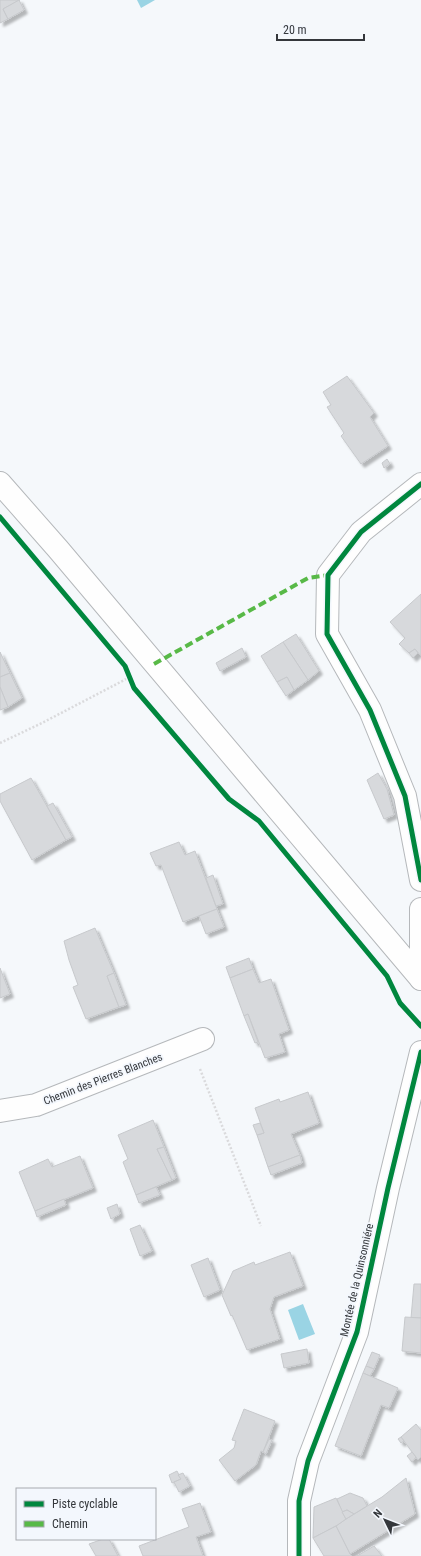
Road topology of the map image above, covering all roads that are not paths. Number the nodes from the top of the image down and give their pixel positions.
1 (0, 483) edge
2 (421, 484) edge
3 (421, 880) edge
4 (421, 909) edge
5 (421, 930) edge
6 (421, 979) edge
7 (197, 1042) road end
8 (421, 1052) edge
9 (0, 1111) edge
10 (299, 1556) edge

1 - 6 street
2 - 3 street
4 - 5 street
5 - 6 street
7 - 9 street, Chemin des Pierres Blanches
8 - 10 street, Montée de la Quinsonniére

